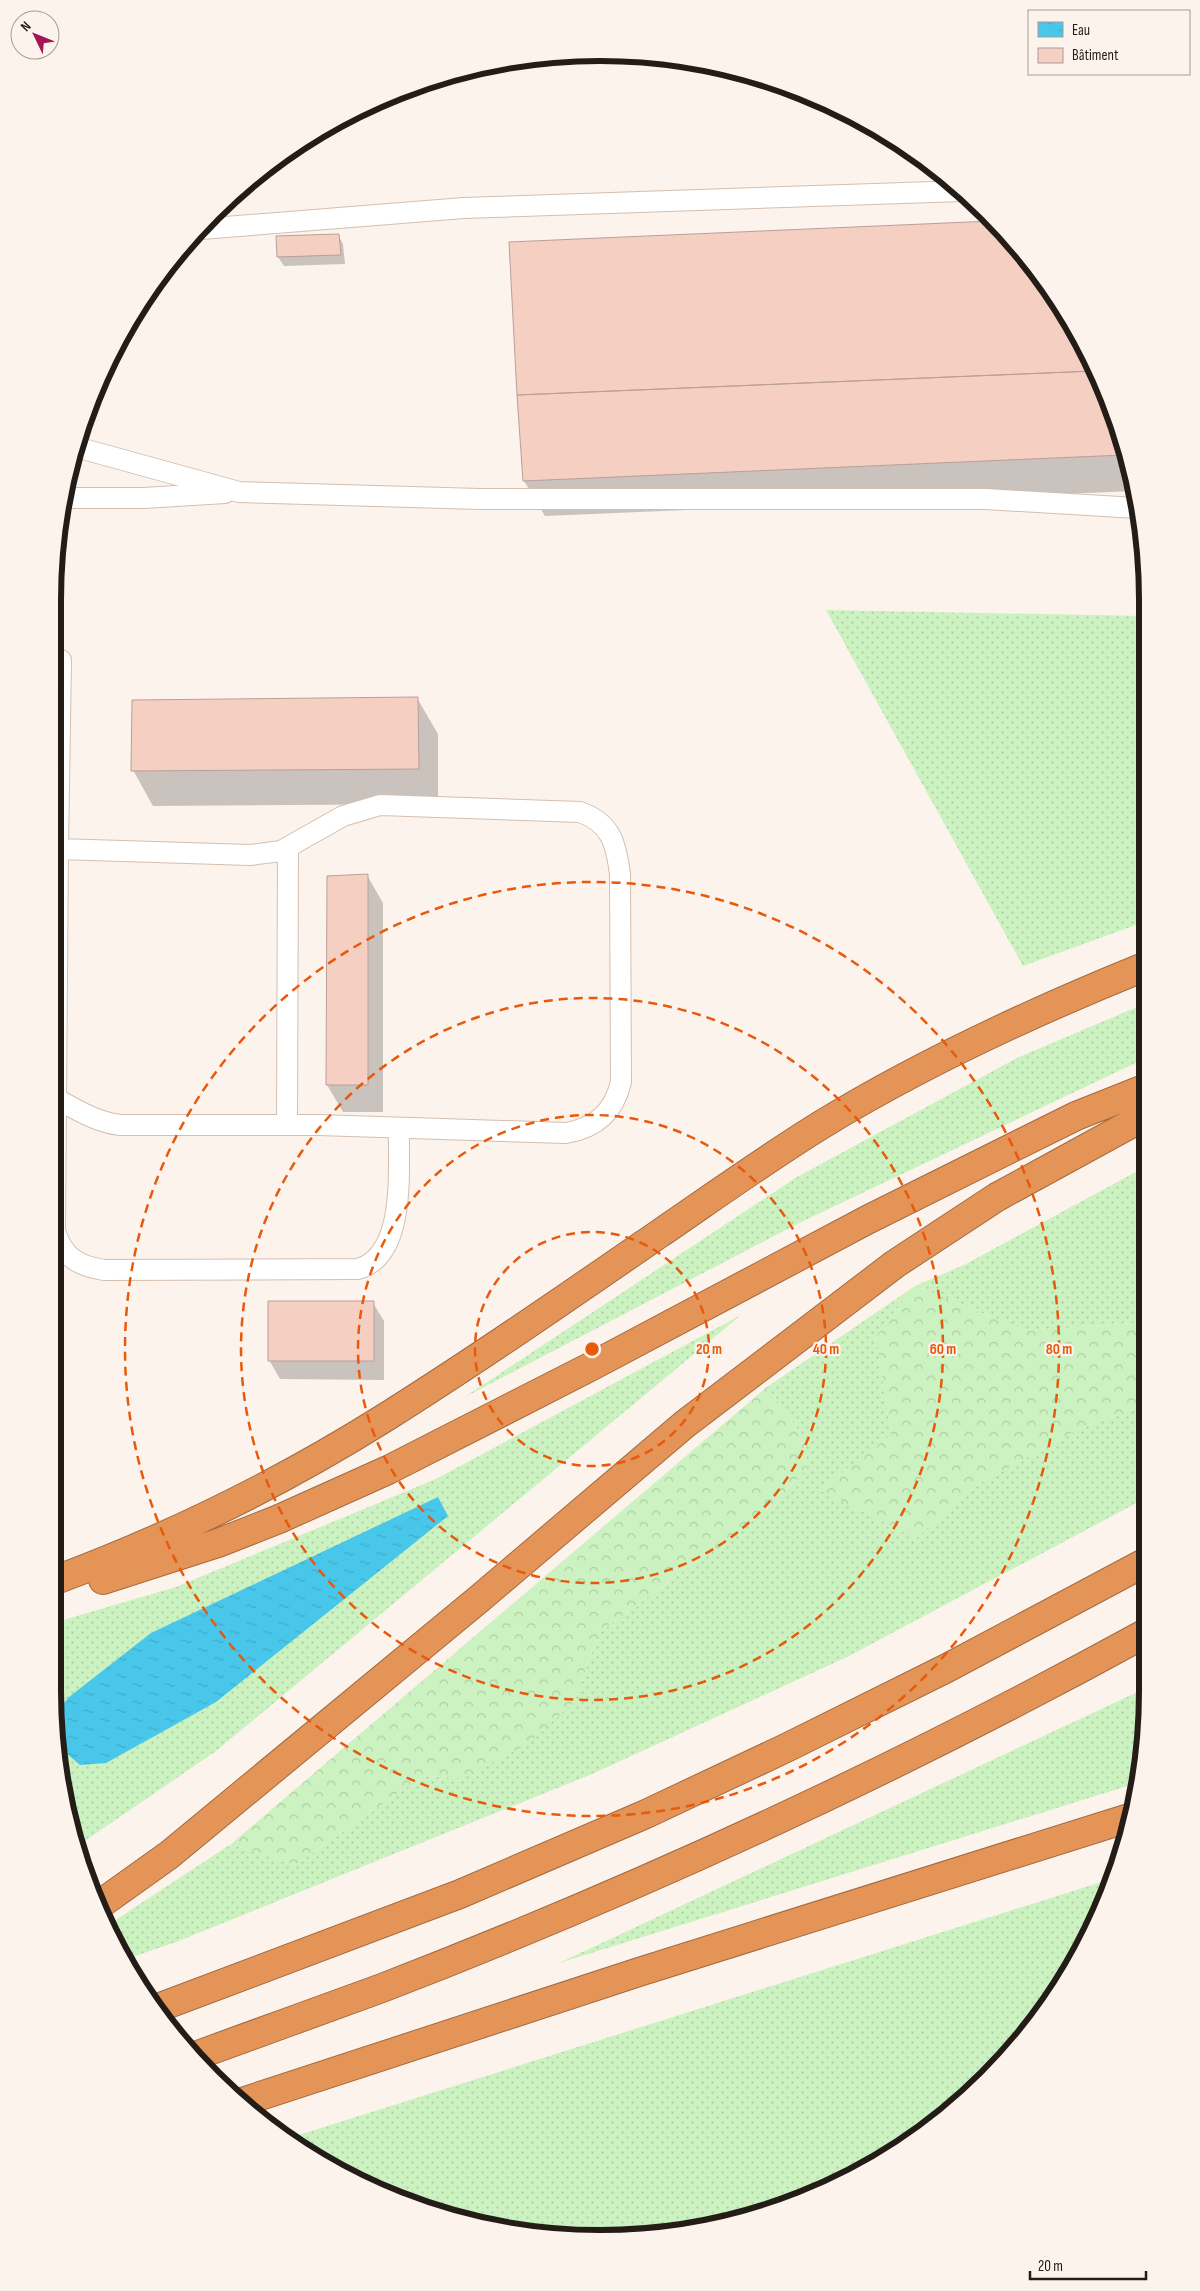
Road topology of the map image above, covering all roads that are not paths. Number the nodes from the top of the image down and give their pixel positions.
1 (951, 191) edge
2 (210, 228) edge
3 (84, 449) edge
4 (239, 492) junction
5 (71, 498) edge
6 (1130, 508) edge
7 (288, 848) junction
8 (61, 849) edge
9 (1139, 969) edge
10 (1139, 1091) edge
11 (61, 1101) edge
12 (1139, 1119) edge
13 (287, 1125) junction
14 (399, 1128) junction
15 (61, 1246) edge
16 (1139, 1566) edge
17 (61, 1578) edge
18 (61, 1590) edge
19 (1139, 1637) edge
20 (1122, 1820) edge
21 (104, 1901) edge
22 (163, 2006) edge
23 (202, 2053) edge
24 (249, 2100) edge

1 - 2 lane
3 - 4 lane
4 - 5 lane
4 - 6 lane
7 - 8 lane
7 - 13 lane
7 - 14 lane
9 - 17 highway
10 - 18 highway
11 - 13 lane
12 - 21 highway
13 - 14 lane
14 - 15 lane
16 - 22 highway
19 - 23 highway
20 - 24 highway

